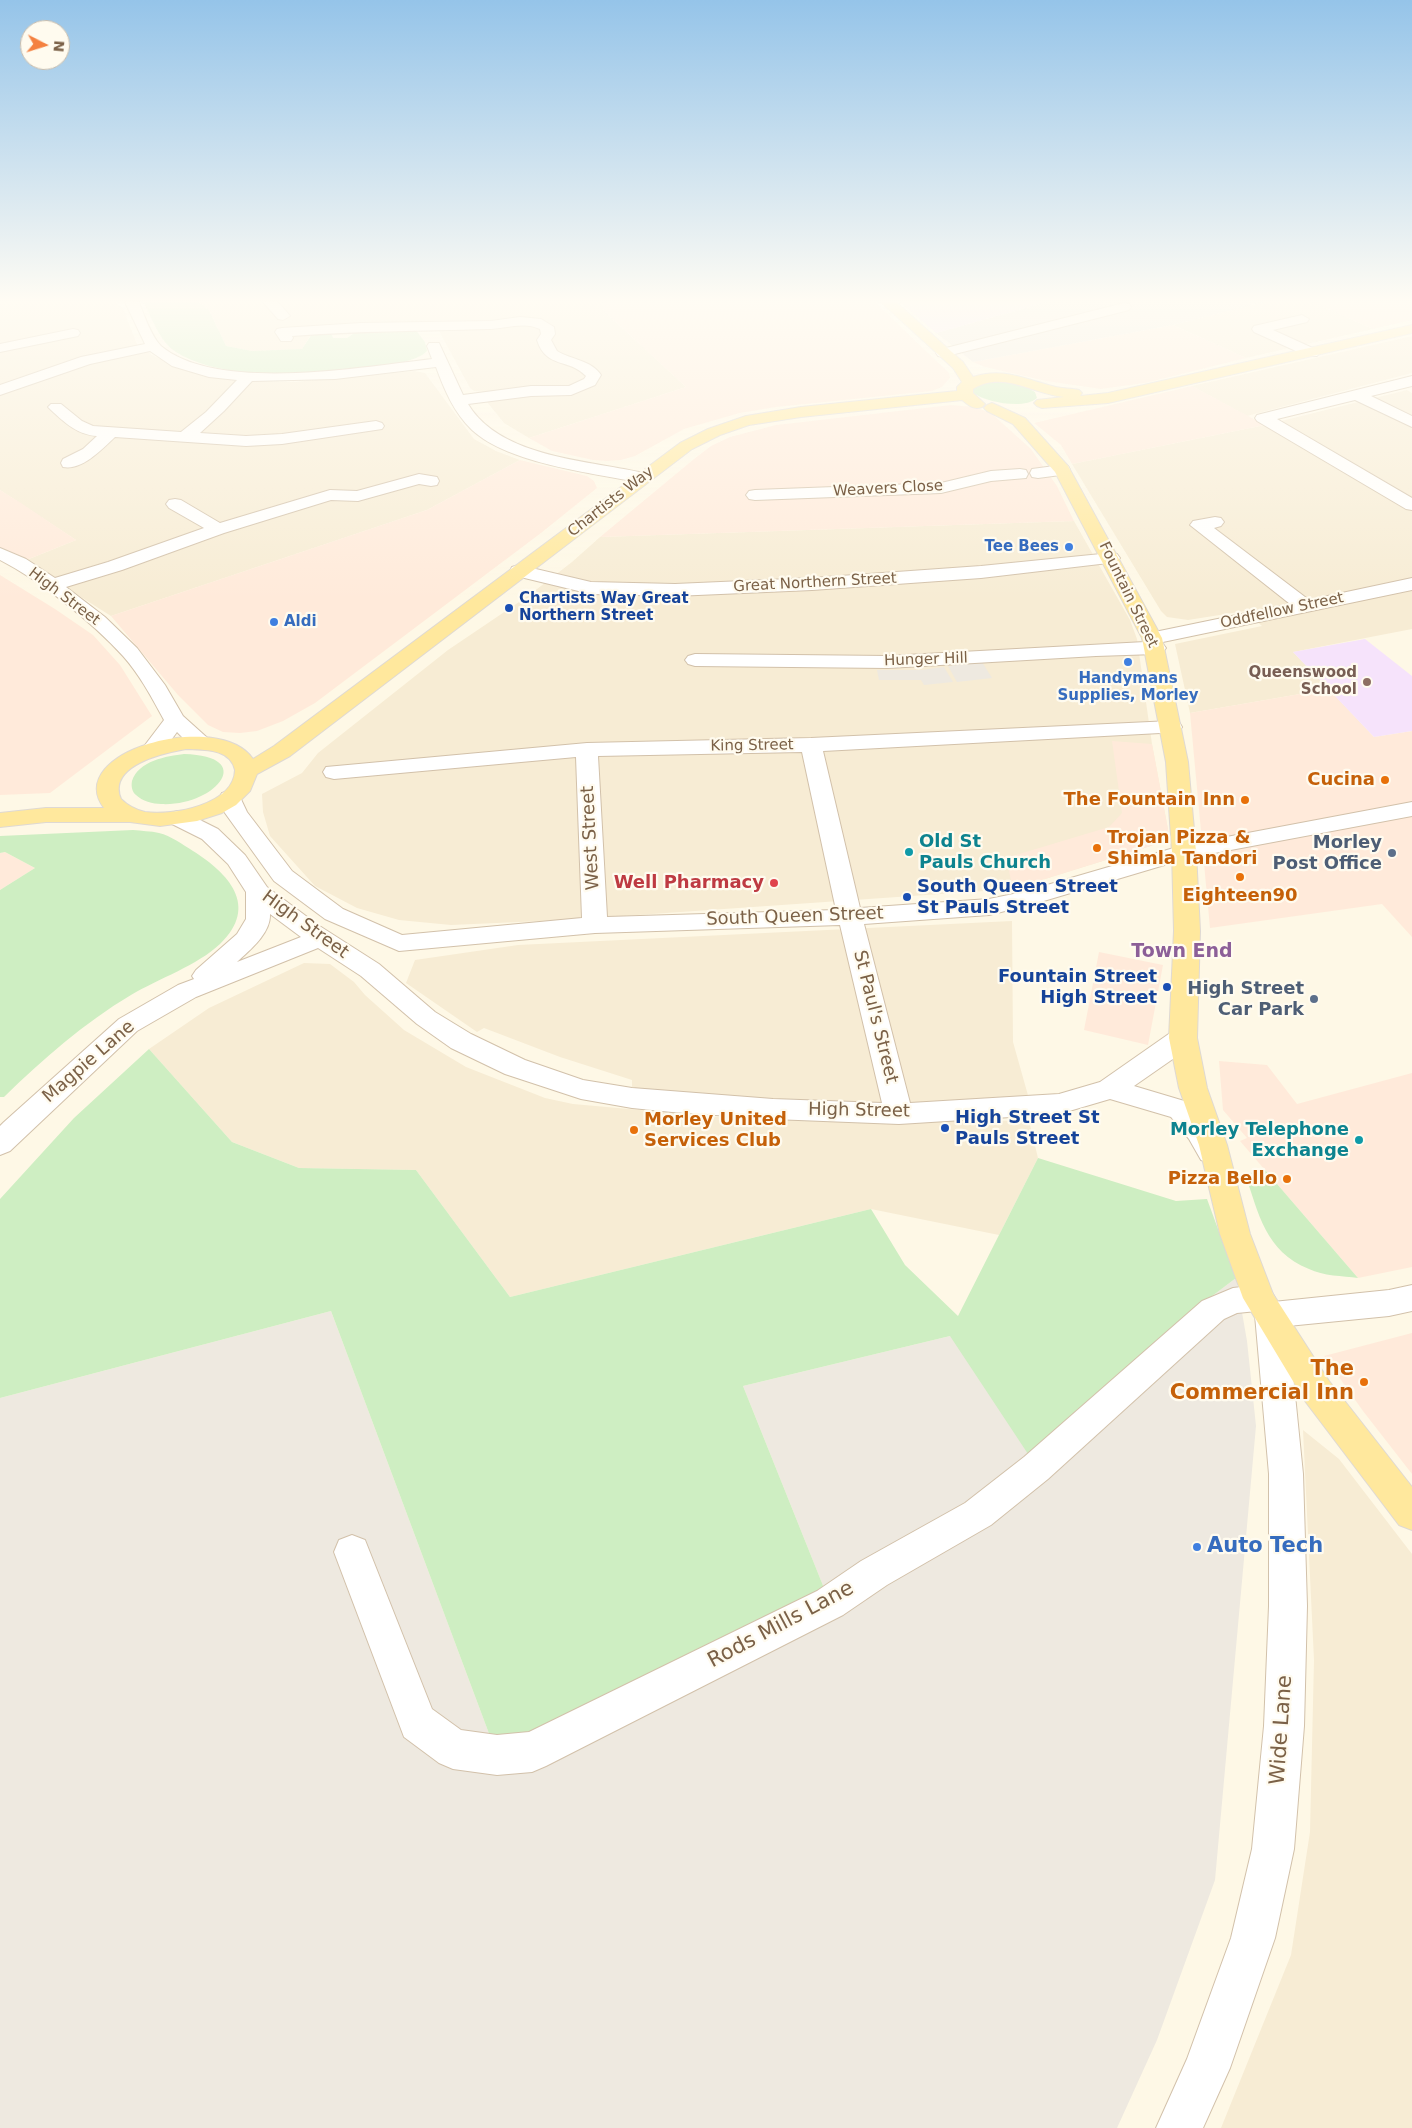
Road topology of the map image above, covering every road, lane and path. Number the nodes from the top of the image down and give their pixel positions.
1 (227, 401) edge
2 (460, 401) edge
3 (879, 401) edge
4 (974, 401) edge
5 (1036, 401) edge
6 (1330, 401) edge
7 (1369, 401) edge
8 (56, 407) dead end
9 (1022, 415) junction
10 (1412, 422) edge
11 (376, 426) dead end
12 (112, 432) junction
13 (186, 436) junction
14 (69, 463) dead end
15 (1062, 470) junction
16 (1038, 473) dead end
17 (1020, 474) dead end
18 (642, 478) junction
19 (431, 481) dead end
20 (755, 495) dead end
21 (175, 504) dead end
22 (1412, 505) edge
23 (1215, 522) dead end
24 (218, 528) junction
25 (0, 553) edge
26 (1111, 558) junction
27 (520, 571) junction
28 (1412, 584) edge
29 (52, 585) junction
30 (1305, 606) junction
31 (1154, 643) junction
32 (695, 660) dead end
33 (176, 720) junction
34 (1171, 727) junction
35 (308, 730) junction
36 (210, 744) junction
37 (811, 744) junction
38 (153, 749) junction
39 (587, 750) junction
40 (247, 771) junction
41 (334, 772) dead end
42 (107, 788) junction
43 (230, 798) junction
44 (1412, 809) edge
45 (46, 815) junction
46 (130, 815) junction
47 (178, 818) junction
48 (0, 820) edge
49 (1184, 852) junction
50 (283, 876) junction
51 (258, 892) junction
52 (850, 917) junction
53 (595, 925) junction
54 (309, 938) junction
55 (399, 943) junction
56 (370, 970) junction
57 (187, 991) junction
58 (1183, 1038) junction
59 (1110, 1089) junction
60 (899, 1114) junction
61 (5, 1133) edge
62 (1217, 1164) junction
63 (1412, 1298) edge
64 (1265, 1306) junction
65 (1412, 1514) edge
66 (352, 1552) dead end
67 (1179, 2128) edge

1 - 13 street
2 - 18 street
3 - 18 main road, Chartists Way
4 - 9 main road, Fountain Street
5 - 9 main road
6 - 22 street
7 - 10 street
8 - 12 street
9 - 15 main road, Fountain Street
11 - 13 street
12 - 13 street
12 - 14 street
15 - 16 street
15 - 26 main road, Fountain Street
17 - 20 street, Weavers Close
18 - 27 main road, Chartists Way
19 - 24 street
21 - 24 street
23 - 30 street
24 - 29 street
25 - 29 street, High Street
26 - 27 street, Great Northern Street
26 - 31 main road, Fountain Street
27 - 35 main road, Chartists Way
28 - 30 street, Oddfellow Street
29 - 33 street, High Street
30 - 31 street, Oddfellow Street
31 - 32 street, Hunger Hill
31 - 34 main road, Fountain Street
33 - 36 street, High Street
33 - 38 street
34 - 37 street, King Street
34 - 49 main road, Fountain Street
35 - 36 main road, Chartists Way
35 - 40 main road, Chartists Way
36 - 38 main road, Chartists Way
36 - 40 main road
37 - 39 street, King Street
37 - 52 street, St Paul's Street
38 - 42 main road, Chartists Way
39 - 41 street, King Street
39 - 53 street, West Street
40 - 43 main road
42 - 45 main road
42 - 46 main road
43 - 47 main road
43 - 50 street, High Street
44 - 49 street, South Queen Street
45 - 46 main road
45 - 48 main road
46 - 47 main road
47 - 51 street, High Street
49 - 52 street, South Queen Street
49 - 58 main road, Fountain Street
50 - 54 street
50 - 55 street, High Street
51 - 54 street, High Street
51 - 57 street, Magpie Lane
52 - 53 street, South Queen Street
52 - 60 street, St Paul's Street
53 - 55 street, South Queen Street
54 - 56 street, High Street
54 - 57 street, Magpie Lane
55 - 56 street
56 - 60 street, High Street
57 - 61 street, Magpie Lane
58 - 59 street, High Street
58 - 62 main road, Fountain Street
59 - 60 street, High Street
59 - 62 street
62 - 64 main road, Fountain Street
63 - 64 street, Rods Mills Lane
64 - 65 main road, Fountain Street
64 - 66 street, Rods Mills Lane
64 - 67 street, Wide Lane

